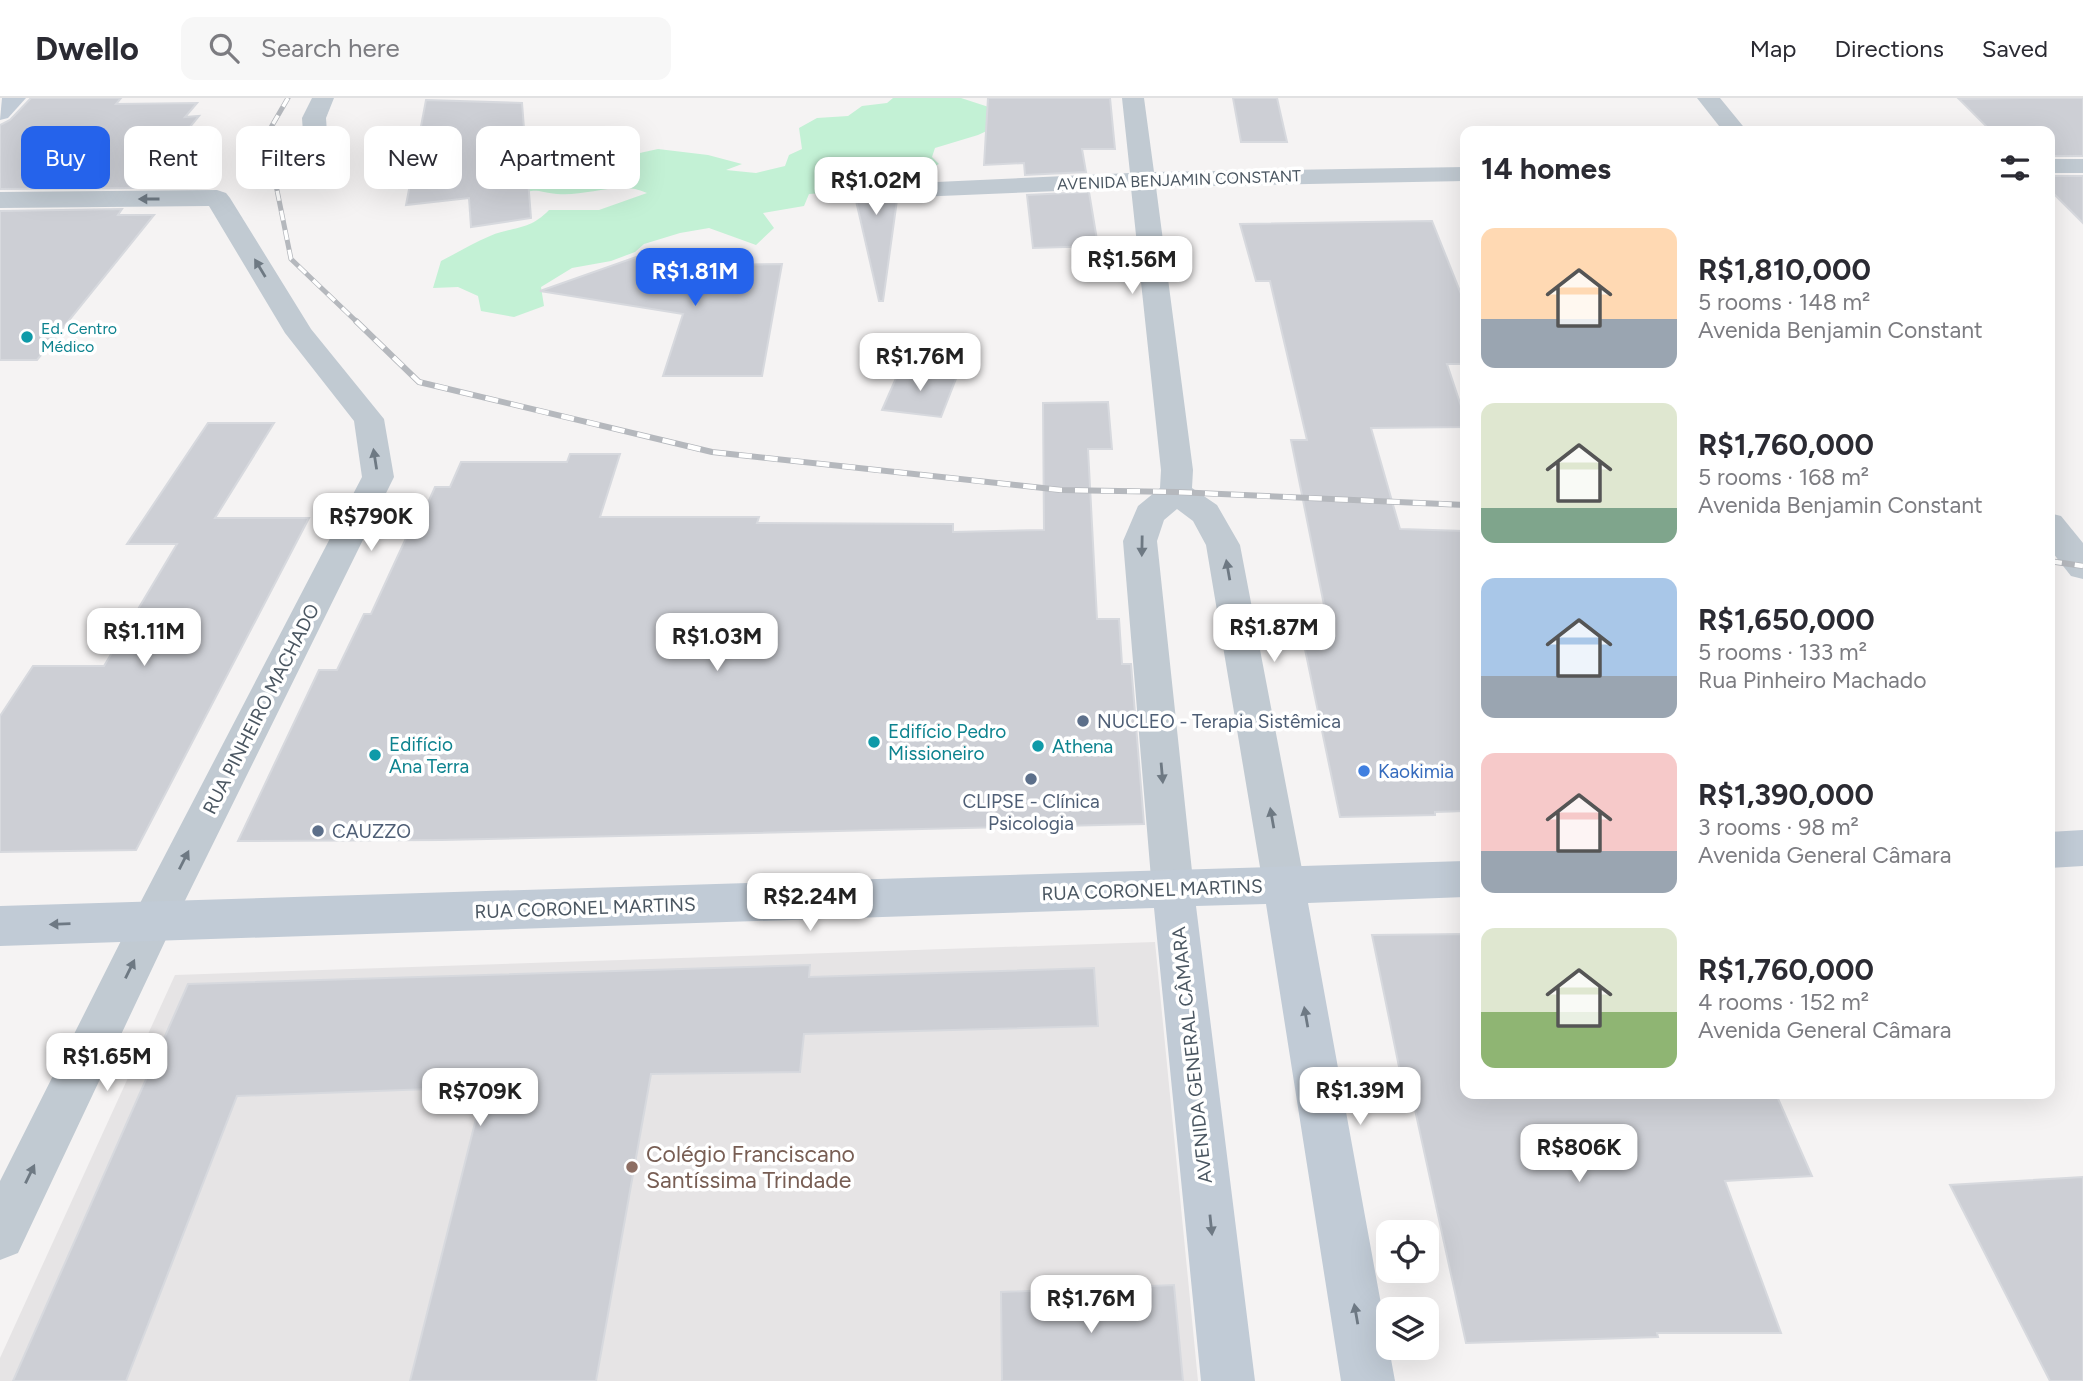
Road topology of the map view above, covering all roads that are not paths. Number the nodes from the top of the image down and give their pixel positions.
1 (15, 98) edge
2 (323, 98) edge
3 (1133, 98) edge
4 (1708, 98) edge
5 (0, 113) edge
6 (315, 126) edge
7 (1731, 126) edge
8 (2055, 166) edge
9 (2083, 166) edge
10 (1460, 174) edge
11 (1144, 180) junction
12 (893, 191) dead end
13 (0, 200) edge
14 (1176, 492) junction
15 (2055, 531) edge
16 (2083, 566) edge
17 (2083, 848) edge
18 (2055, 850) edge
19 (1460, 878) edge
20 (1284, 885) junction
21 (1173, 890) junction
22 (153, 921) junction
23 (0, 926) edge
24 (0, 1235) edge
25 (1228, 1381) edge
26 (1368, 1381) edge

1 - 5 main road
2 - 6 street
3 - 11 street
4 - 7 street
8 - 9 street
10 - 11 street, AVENIDA BENJAMIN CONSTANT
11 - 12 street, AVENIDA BENJAMIN CONSTANT
11 - 14 street
22 -> 13 street, RUA PINHEIRO MACHADO
20 -> 14 street
14 -> 21 street, AVENIDA GENERAL CÂMARA
15 - 16 street
17 - 18 main road
19 - 20 main road, RUA CORONEL MARTINS
20 - 21 main road, RUA CORONEL MARTINS
26 -> 20 main road
21 - 22 main road, RUA CORONEL MARTINS
21 -> 25 main road, AVENIDA GENERAL CÂMARA
22 -> 23 main road, RUA CORONEL MARTINS
24 -> 22 street, RUA PINHEIRO MACHADO

